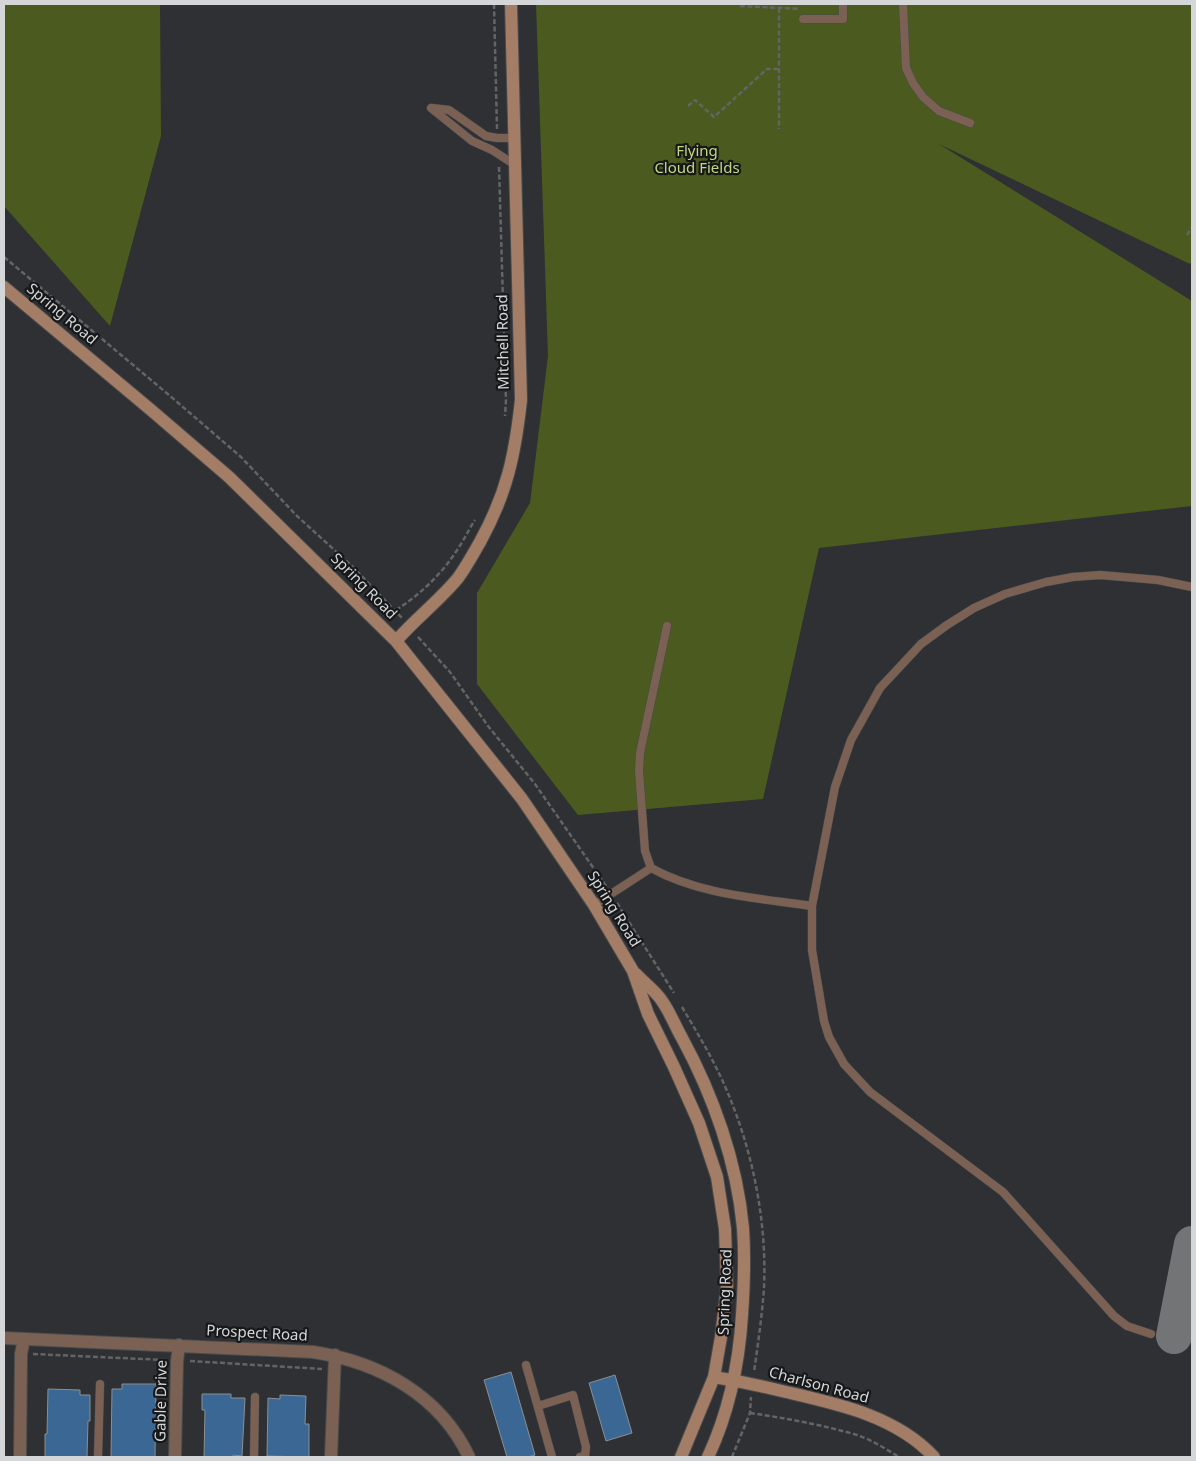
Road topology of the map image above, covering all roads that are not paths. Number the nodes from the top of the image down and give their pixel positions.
1 (511, 4) edge
2 (843, 4) edge
3 (903, 4) edge
4 (803, 19) dead end
5 (970, 123) dead end
6 (514, 138) junction
7 (515, 165) junction
8 (4, 287) edge
9 (1192, 587) edge
10 (667, 626) dead end
11 (396, 641) junction
12 (651, 868) junction
13 (594, 905) junction
14 (812, 906) junction
15 (633, 971) junction
16 (1150, 1334) dead end
17 (4, 1338) edge
18 (24, 1339) junction
19 (179, 1345) junction
20 (335, 1355) junction
21 (526, 1365) dead end
22 (714, 1377) junction
23 (735, 1380) junction
24 (100, 1384) dead end
25 (255, 1397) dead end
26 (538, 1406) junction
27 (20, 1457) edge
28 (98, 1457) edge
29 (175, 1457) edge
30 (254, 1457) edge
31 (331, 1457) edge
32 (469, 1457) edge
33 (552, 1457) edge
34 (580, 1457) edge
35 (681, 1457) edge
36 (708, 1457) edge
37 (934, 1457) edge

1 - 6 main road, Mitchell Road
2 - 4 lane
3 - 5 lane
6 - 7 main road, Mitchell Road
6 - 7 lane
7 - 11 main road, Mitchell Road
8 - 11 main road, Spring Road
9 - 14 lane
10 - 12 lane
11 - 13 main road, Spring Road
12 - 13 lane
12 - 14 lane
13 - 15 main road, Spring Road
14 - 16 lane
15 - 22 main road, Spring Road
15 - 23 main road, Spring Road
17 - 18 street, Prospect Road
18 - 19 street, Prospect Road
18 - 27 street
19 - 20 street, Prospect Road
19 - 29 street, Gable Drive
20 - 31 street
20 - 32 street, Prospect Road
21 - 26 lane
22 - 23 main road, Charlson Road
22 - 35 main road, Spring Road
23 - 36 main road, Spring Road
23 - 37 main road, Charlson Road
24 - 28 lane
25 - 30 lane
26 - 33 lane
26 - 34 lane

